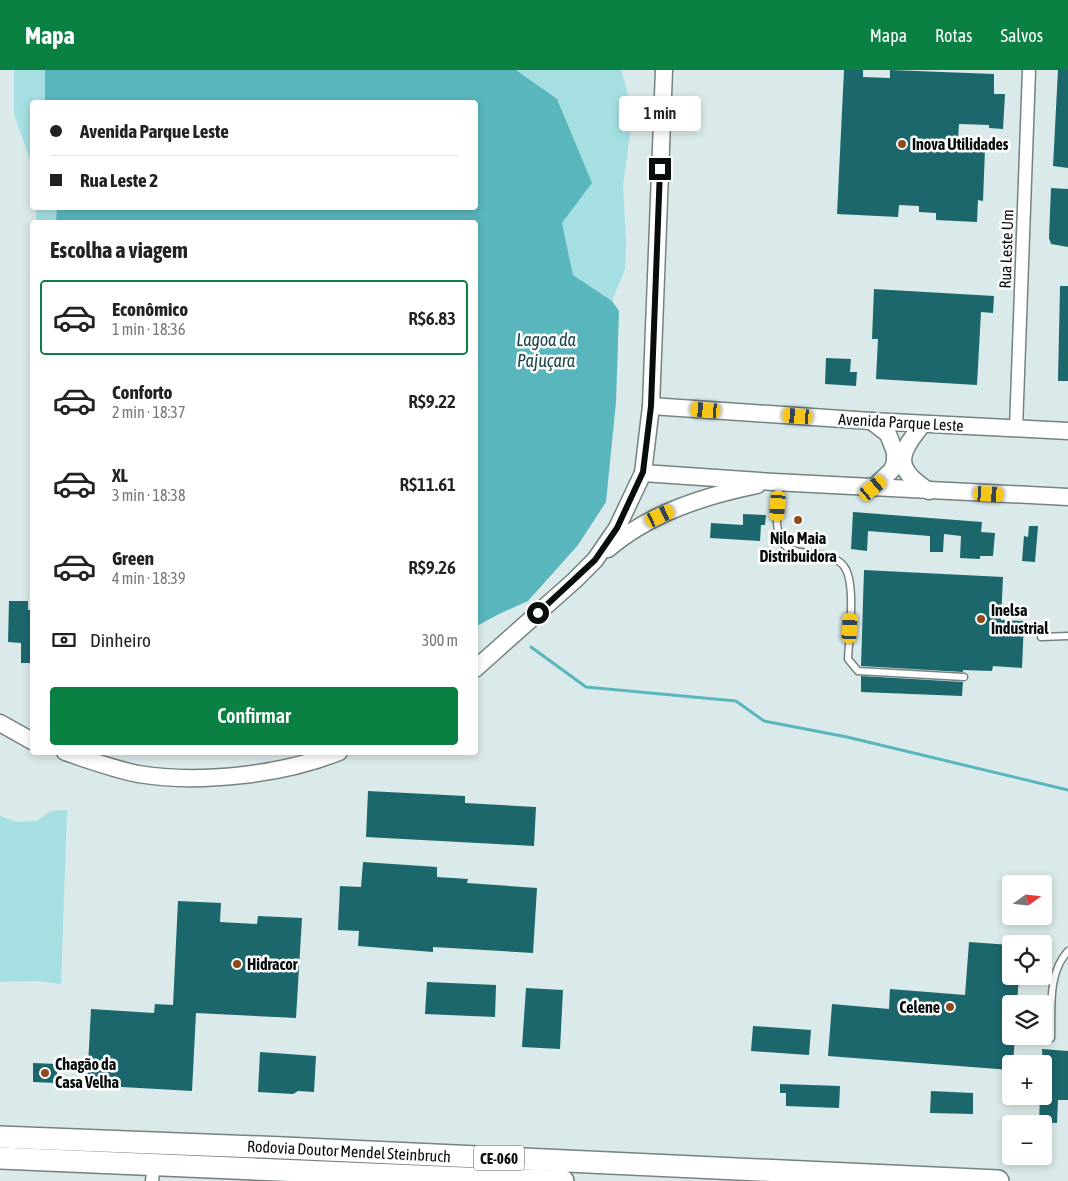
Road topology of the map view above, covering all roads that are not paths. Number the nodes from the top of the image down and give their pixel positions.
1 (664, 70) edge
2 (1029, 70) edge
3 (651, 406) junction
4 (871, 421) junction
5 (923, 424) junction
6 (1016, 428) junction
7 (1068, 431) edge
8 (643, 472) junction
9 (777, 482) junction
10 (873, 488) junction
11 (929, 491) junction
12 (1068, 497) edge
13 (595, 560) junction
14 (1068, 636) edge
15 (1041, 637) dead end
16 (478, 666) edge
17 (964, 678) dead end
18 (0, 722) edge
19 (30, 740) edge
20 (74, 755) edge
21 (330, 755) edge
22 (1068, 951) edge
23 (1052, 1011) edge
24 (0, 1137) edge
25 (0, 1158) edge
26 (153, 1173) edge
27 (302, 1176) edge
28 (374, 1177) edge
29 (510, 1181) edge
30 (562, 1181) edge
31 (998, 1181) edge

1 - 3 street
2 - 6 street, Rua Leste Um
3 - 4 street, Avenida Parque Leste
3 - 8 street
4 - 5 street, Avenida Parque Leste
4 - 10 street
5 - 6 street, Avenida Parque Leste
5 - 11 street
6 - 7 street, Avenida Parque Leste
8 - 9 street
8 - 13 street
9 - 10 street
9 - 13 street
9 - 17 lane
10 - 11 street
11 - 12 street
13 - 16 street
14 - 15 lane
18 - 19 street
20 - 21 street
22 - 23 lane
24 - 31 highway, Rodovia Doutor Mendel Steinbruch / CE-060
25 - 26 highway, Rodovia Doutor Mendel Steinbruch / CE-060
26 - 27 highway, Rodovia Doutor Mendel Steinbruch / CE-060
27 - 28 highway, Rodovia Doutor Mendel Steinbruch / CE-060
28 - 29 highway, Rodovia Doutor Mendel Steinbruch / CE-060
29 - 30 highway, Rodovia Doutor Mendel Steinbruch / CE-060

